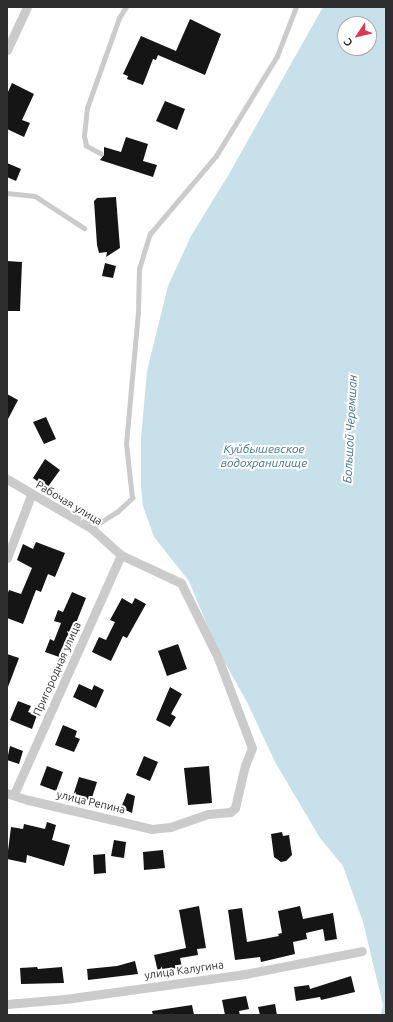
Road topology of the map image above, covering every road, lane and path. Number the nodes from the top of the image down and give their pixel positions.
1 (27, 7) edge
2 (126, 7) edge
3 (296, 7) edge
4 (7, 50) edge
5 (101, 154) dead end
6 (7, 193) edge
7 (84, 228) dead end
8 (7, 480) edge
9 (31, 495) junction
10 (91, 528) junction
11 (121, 555) junction
12 (7, 558) edge
13 (181, 583) joint
14 (11, 793) edge
15 (362, 951) dead end
16 (7, 1004) edge

1 - 4 street
2 - 5 lane
3 - 10 lane
6 - 7 lane
8 - 9 street, Рабочая улица
9 - 10 street, Рабочая улица
9 - 12 street
10 - 11 street, Рабочая улица
11 - 13 street, Рабочая улица
11 - 14 street, Пригородная улица
13 - 14 street, улица Репина
15 - 16 street, улица Калугина

